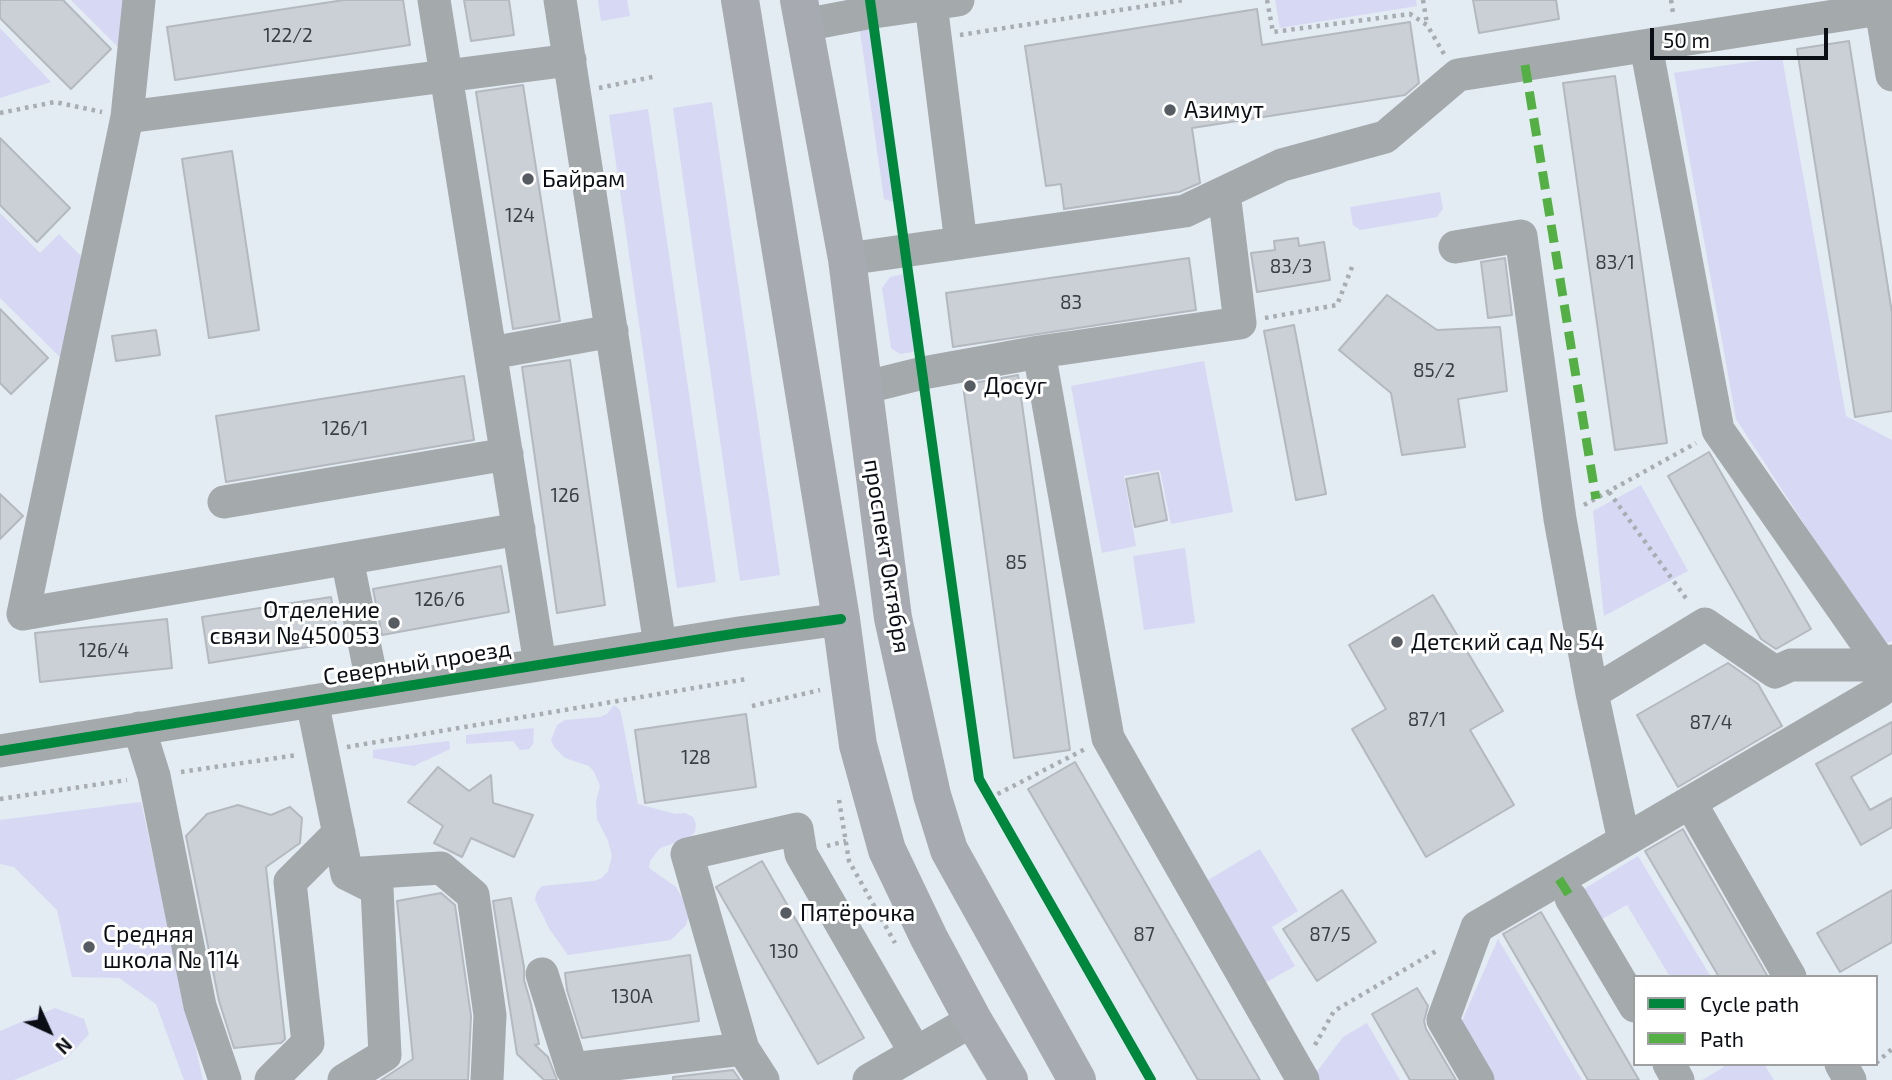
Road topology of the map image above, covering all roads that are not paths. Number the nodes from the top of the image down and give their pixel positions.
1 (139, 0) edge
2 (434, 0) edge
3 (560, 0) edge
4 (740, 0) edge
5 (944, 2) edge
6 (1886, 8) edge
7 (801, 13) edge
8 (1646, 46) junction
9 (570, 60) junction
10 (1892, 75) edge
11 (446, 76) junction
12 (127, 117) junction
13 (1224, 193) junction
14 (961, 243) junction
15 (1455, 247) dead end
16 (847, 259) junction
17 (612, 331) junction
18 (1039, 352) junction
19 (491, 353) junction
20 (863, 388) junction
21 (507, 454) junction
22 (224, 502) dead end
23 (519, 529) junction
24 (347, 559) junction
25 (11, 603) edge
26 (841, 618) junction
27 (660, 645) junction
28 (1887, 663) edge
29 (540, 664) junction
30 (374, 691) junction
31 (1592, 693) junction
32 (312, 701) junction
33 (139, 728) junction
34 (0, 751) edge
35 (1690, 802) junction
36 (339, 832) junction
37 (1624, 841) junction
38 (347, 874) junction
39 (1571, 898) dead end
40 (542, 974) dead end
41 (1789, 975) edge
42 (1633, 1003) edge
43 (973, 1020) junction
44 (743, 1049) junction
45 (915, 1052) junction
46 (1301, 1076) edge
47 (225, 1080) edge
48 (271, 1080) edge
49 (344, 1080) edge
50 (487, 1080) edge
51 (763, 1080) edge
52 (869, 1080) edge
53 (1009, 1080) edge
54 (1077, 1080) edge
55 (1478, 1080) edge

1 - 12 street
2 - 11 street
3 - 9 street
4 - 26 main road
5 - 7 street
5 - 14 street
6 - 8 street
6 - 10 street
7 - 16 main road, проспект Октября
8 - 13 street
8 - 28 street
9 - 11 street
9 - 17 street
11 - 12 street
11 - 19 street
12 - 25 street
13 - 14 street
13 - 18 street
14 - 16 street
15 - 31 street
16 - 20 main road, проспект Октября
17 - 19 street
17 - 27 street
18 - 20 street
18 - 46 street
19 - 21 street
20 - 54 main road, проспект Октября
21 - 22 street
21 - 23 street
23 - 24 street
23 - 29 street
24 - 25 street
24 - 30 street
26 - 27 street, Северный проезд
26 - 43 main road
27 - 29 street, Северный проезд
28 - 31 street
28 - 35 street
29 - 30 street, Северный проезд
30 - 32 street, Северный проезд
31 - 37 street
32 - 33 street, Северный проезд
32 - 36 street
33 - 34 street, Северный проезд
33 - 47 street
35 - 37 street
35 - 41 street
36 - 38 street
36 - 48 street
37 - 55 street
38 - 49 street
38 - 50 street
39 - 42 street
40 - 44 street
43 - 45 street
43 - 53 main road
44 - 45 street
44 - 51 street
45 - 52 street

